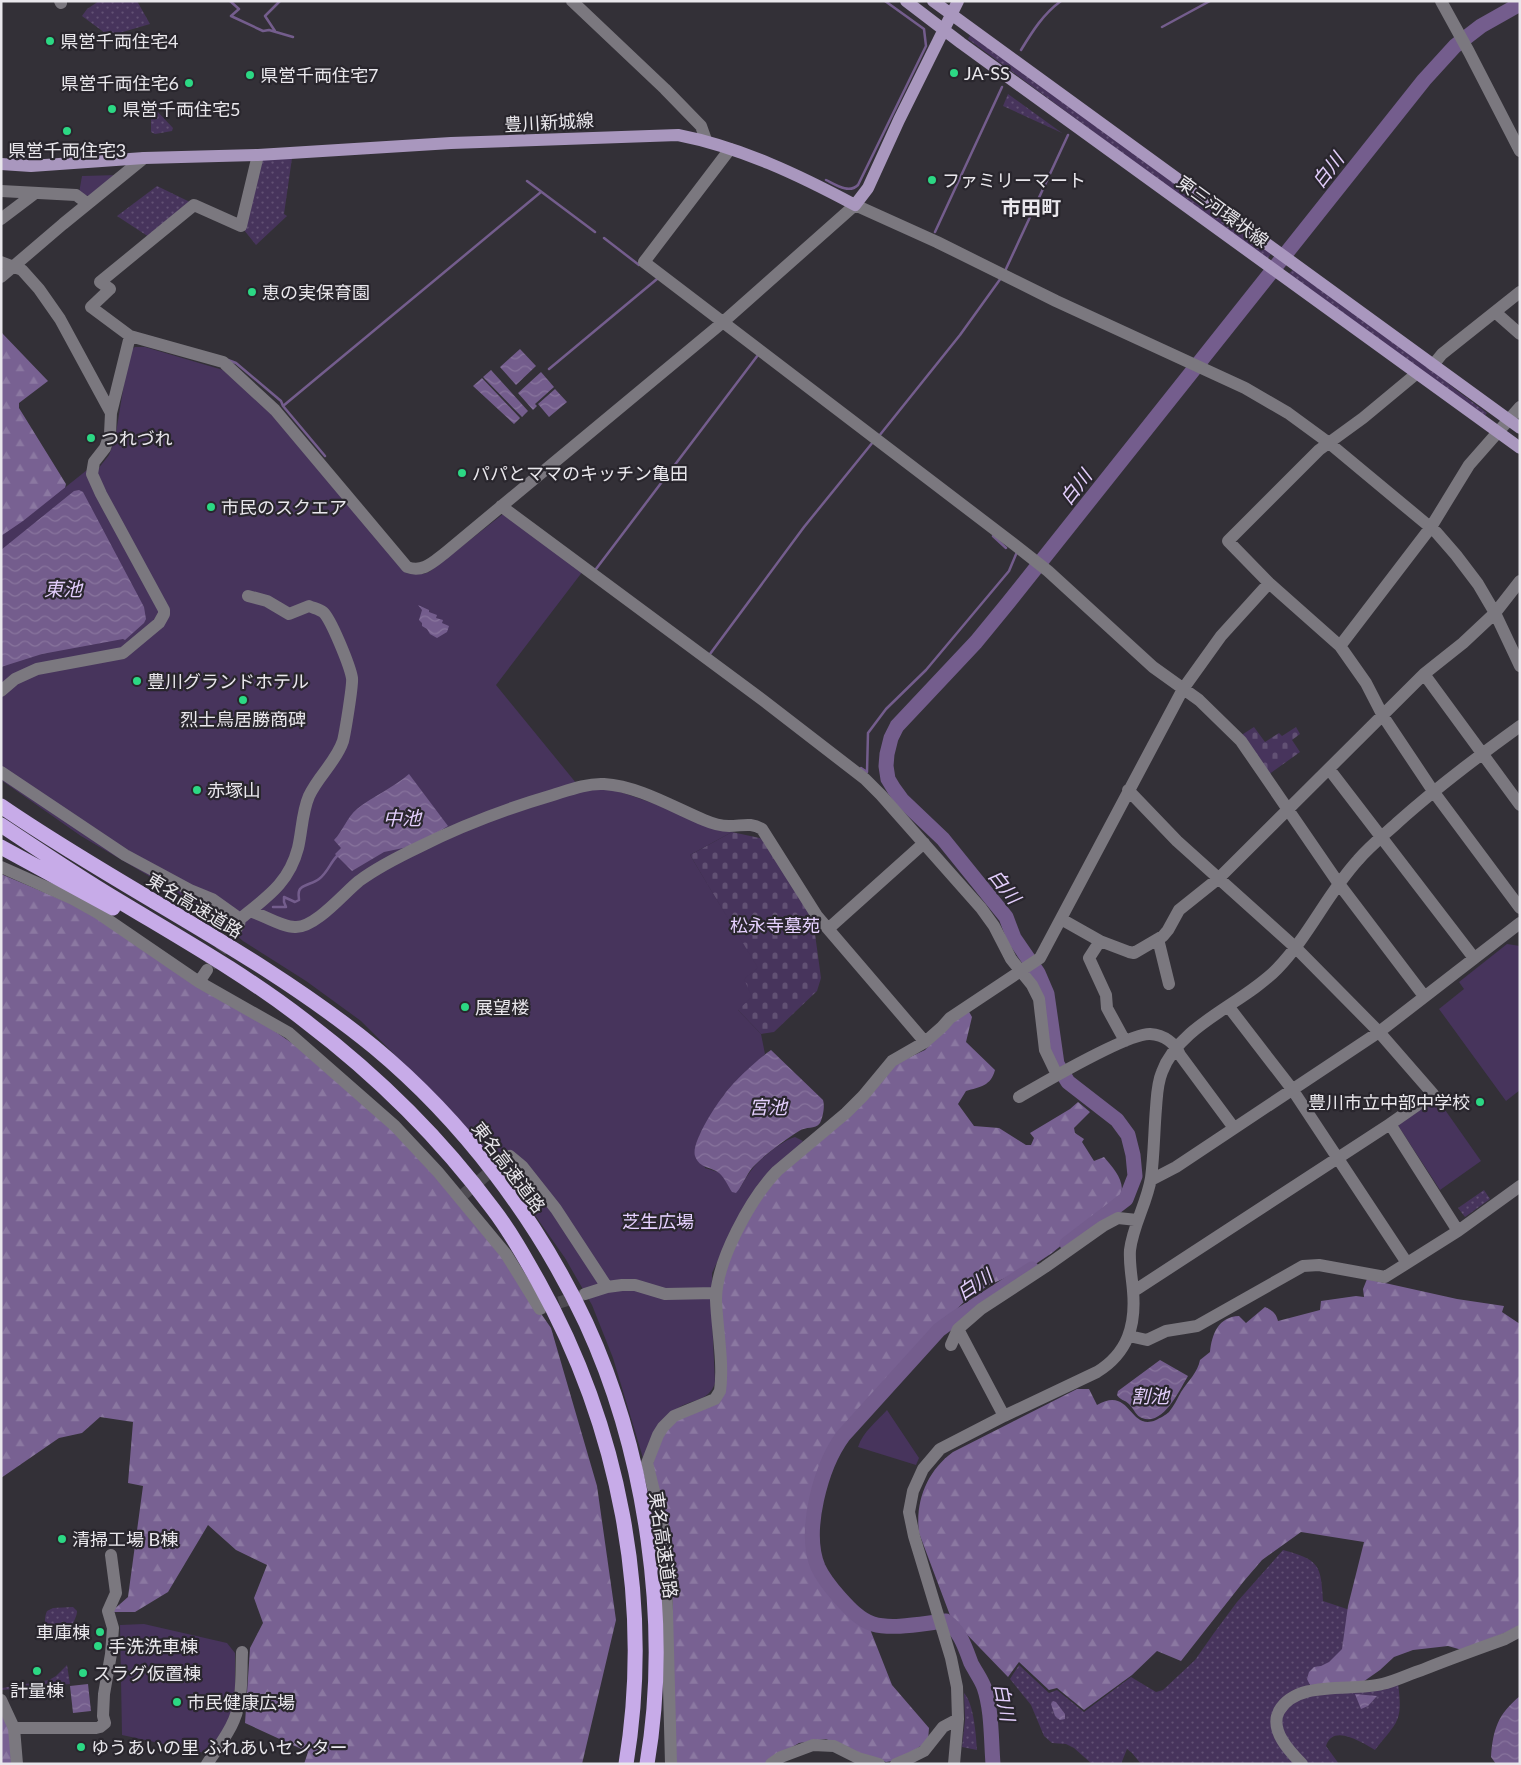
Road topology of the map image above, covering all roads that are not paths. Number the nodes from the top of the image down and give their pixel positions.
1 (572, 1) edge
2 (906, 1) edge
3 (933, 1) edge
4 (958, 1) edge
5 (1441, 1) edge
6 (952, 15) junction
7 (944, 31) junction
8 (706, 140) junction
9 (730, 149) junction
10 (1520, 151) edge
11 (258, 155) junction
12 (144, 158) junction
13 (1, 164) edge
14 (1, 191) edge
15 (34, 194) junction
16 (88, 204) junction
17 (855, 205) junction
18 (1, 219) edge
19 (7, 264) edge
20 (1, 277) edge
21 (1520, 292) edge
22 (1494, 312) junction
23 (722, 323) junction
24 (1520, 334) edge
25 (130, 336) junction
26 (1433, 365) junction
27 (1416, 374) junction
28 (1520, 406) edge
29 (111, 413) junction
30 (1508, 420) junction
31 (1520, 428) edge
32 (1498, 432) junction
33 (1329, 444) junction
34 (1520, 448) edge
35 (500, 506) junction
36 (1431, 527) junction
37 (1520, 581) edge
38 (1269, 583) junction
39 (248, 596) dead end
40 (1495, 613) junction
41 (1340, 646) junction
42 (1520, 666) edge
43 (1424, 674) junction
44 (1183, 689) junction
45 (1, 691) edge
46 (1383, 716) junction
47 (1520, 726) edge
48 (1482, 753) junction
49 (1329, 769) junction
50 (1, 772) edge
51 (1128, 790) junction
52 (1433, 791) junction
53 (1520, 805) edge
54 (1, 806) edge
55 (1288, 809) junction
56 (1, 825) edge
57 (1382, 837) junction
58 (924, 843) junction
59 (1, 847) edge
60 (1, 866) edge
61 (1219, 878) junction
62 (1339, 884) junction
63 (1520, 908) edge
64 (1060, 919) junction
65 (242, 920) junction
66 (1520, 923) edge
67 (828, 929) junction
68 (1158, 939) junction
69 (1100, 941) junction
70 (1296, 948) junction
71 (207, 953) junction
72 (1474, 958) junction
73 (207, 970) tunnel mouth
74 (1022, 970) junction
75 (199, 982) junction
76 (1169, 984) dead end
77 (1424, 996) junction
78 (1228, 1006) junction
79 (1379, 1032) junction
80 (1125, 1041) junction
81 (925, 1042) junction
82 (1176, 1046) junction
83 (1057, 1075) junction
84 (1292, 1089) junction
85 (1019, 1096) dead end
86 (1390, 1124) junction
87 (1234, 1128) junction
88 (1339, 1158) junction
89 (499, 1164) tunnel mouth
90 (1150, 1180) junction
91 (1520, 1186) edge
92 (1137, 1220) junction
93 (1458, 1231) junction
94 (1407, 1263) junction
95 (607, 1287) junction
96 (1134, 1291) junction
97 (716, 1293) junction
98 (585, 1294) tunnel mouth
99 (540, 1309) dead end
100 (958, 1329) junction
101 (1129, 1336) junction
102 (951, 1346) dead end
103 (1004, 1416) junction
104 (111, 1554) dead end
105 (1520, 1631) edge
106 (242, 1652) dead end
107 (1, 1700) edge
108 (958, 1720) junction
109 (14, 1728) junction
110 (17, 1764) edge
111 (207, 1764) edge
112 (626, 1764) edge
113 (647, 1764) edge
114 (671, 1764) edge
115 (771, 1764) edge
116 (878, 1764) edge
117 (896, 1764) edge
118 (954, 1764) edge
119 (1302, 1764) edge

1 - 8 street
2 - 7 main road, 東三河環状線
3 - 6 main road, 東三河環状線
4 - 6 main road
5 - 10 street
6 - 7 main road
6 - 26 main road, 東三河環状線
7 - 17 main road
7 - 27 main road, 東三河環状線
8 - 9 main road, 豊川新城線
8 - 11 main road, 豊川新城線
9 - 17 main road, 豊川新城線
9 - 23 street
11 - 12 main road, 豊川新城線
11 - 25 street
12 - 13 main road, 豊川新城線
12 - 16 street
14 - 15 street
15 - 16 street
15 - 18 street
16 - 19 street
17 - 23 street
17 - 33 street
19 - 20 street
19 - 29 street
21 - 22 street
22 - 24 street
22 - 26 street
23 - 35 street
23 - 44 street
25 - 29 street
25 - 35 street
26 - 30 main road, 東三河環状線
27 - 32 main road, 東三河環状線
27 - 33 street
28 - 30 street
29 - 45 street
30 - 31 main road, 東三河環状線
30 - 32 street
32 - 34 main road, 東三河環状線
32 - 36 street
33 - 36 street
33 - 38 street
35 - 58 street
36 - 40 street
36 - 41 street
37 - 40 street
38 - 41 street
38 - 44 street
39 - 65 street
40 - 42 street
40 - 43 street
41 - 46 street
43 - 46 street
43 - 48 street
44 - 51 street
44 - 55 street
46 - 49 street
46 - 52 street
47 - 48 street
48 - 52 street
48 - 53 street
49 - 55 street
49 - 57 street
50 - 65 street
51 - 61 street
51 - 64 street
52 - 57 street
52 - 63 street
54 - 113 highway, 東名高速道路
55 - 61 street
55 - 62 street
56 - 71 highway, 東名高速道路
57 - 62 street
57 - 72 street
58 - 67 street
58 - 74 street
59 - 71 highway
60 - 75 street
61 - 68 street
61 - 70 street
62 - 70 street
62 - 77 street
64 - 69 street
64 - 74 street
65 - 67 street
66 - 72 street
67 - 81 street
68 - 69 street
68 - 76 street
69 - 80 street
70 - 78 street
70 - 79 street
71 - 112 highway, 東名高速道路
72 - 77 street
73 - 75 street
74 - 81 street
74 - 83 street
75 - 99 street
77 - 79 street
78 - 82 street
78 - 84 street
79 - 84 street
79 - 86 street
80 - 82 street
80 - 83 street
81 - 97 street
82 - 87 street
82 - 90 street
83 - 85 street
84 - 87 street
84 - 88 street
86 - 88 street
86 - 93 street
87 - 90 street
88 - 94 street
88 - 96 street
89 - 95 street
90 - 92 street
91 - 93 street
92 - 96 street
92 - 100 street
93 - 94 street
94 - 101 street
95 - 97 street
95 - 98 street
96 - 101 street
97 - 114 street
100 - 102 street
100 - 103 street
101 - 103 street
103 - 108 street
104 - 109 street
105 - 119 street
106 - 111 street
107 - 109 street
108 - 117 street
108 - 118 street
109 - 110 street
115 - 116 street

